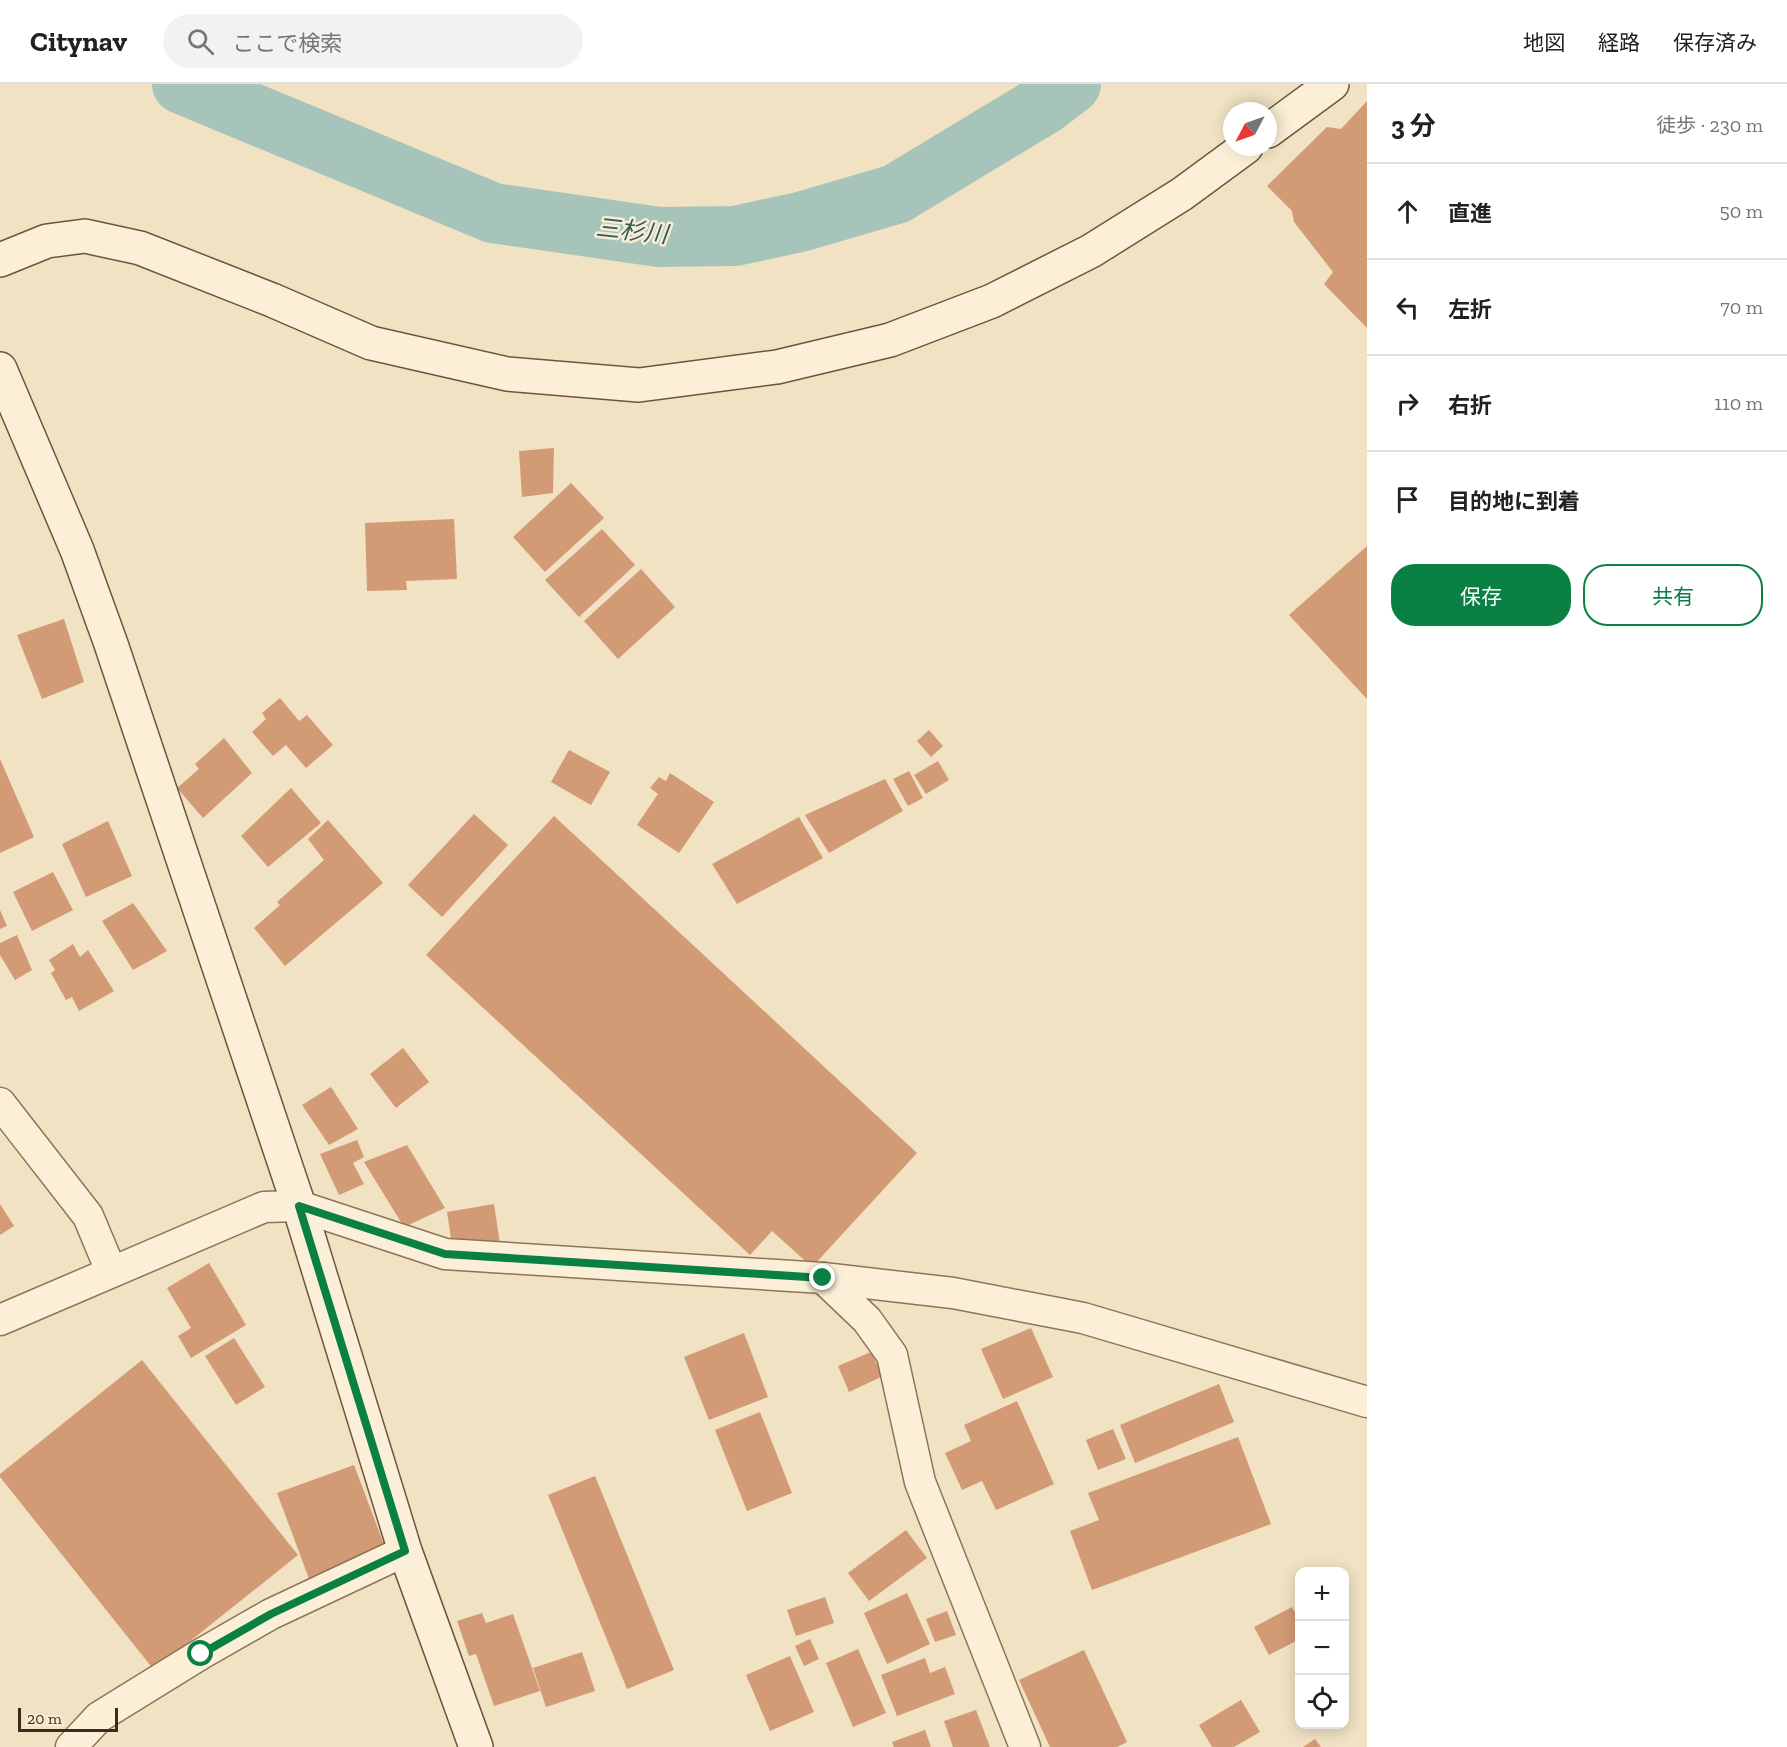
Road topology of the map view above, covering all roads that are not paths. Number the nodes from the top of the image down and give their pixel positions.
1 (1332, 84) edge
2 (1277, 124) edge
3 (1234, 156) edge
4 (0, 260) edge
5 (0, 369) edge
6 (0, 1102) edge
7 (299, 1206) junction
8 (111, 1271) junction
9 (823, 1278) junction
10 (0, 1320) edge
11 (1367, 1402) edge
12 (405, 1551) junction
13 (71, 1747) edge
14 (476, 1747) edge
15 (1025, 1747) edge

1 - 2 street
3 - 4 street
5 - 7 street
6 - 8 street
7 - 8 street
7 - 9 street
7 - 12 street
8 - 10 street
9 - 11 street
9 - 15 street
12 - 13 street
12 - 14 street

